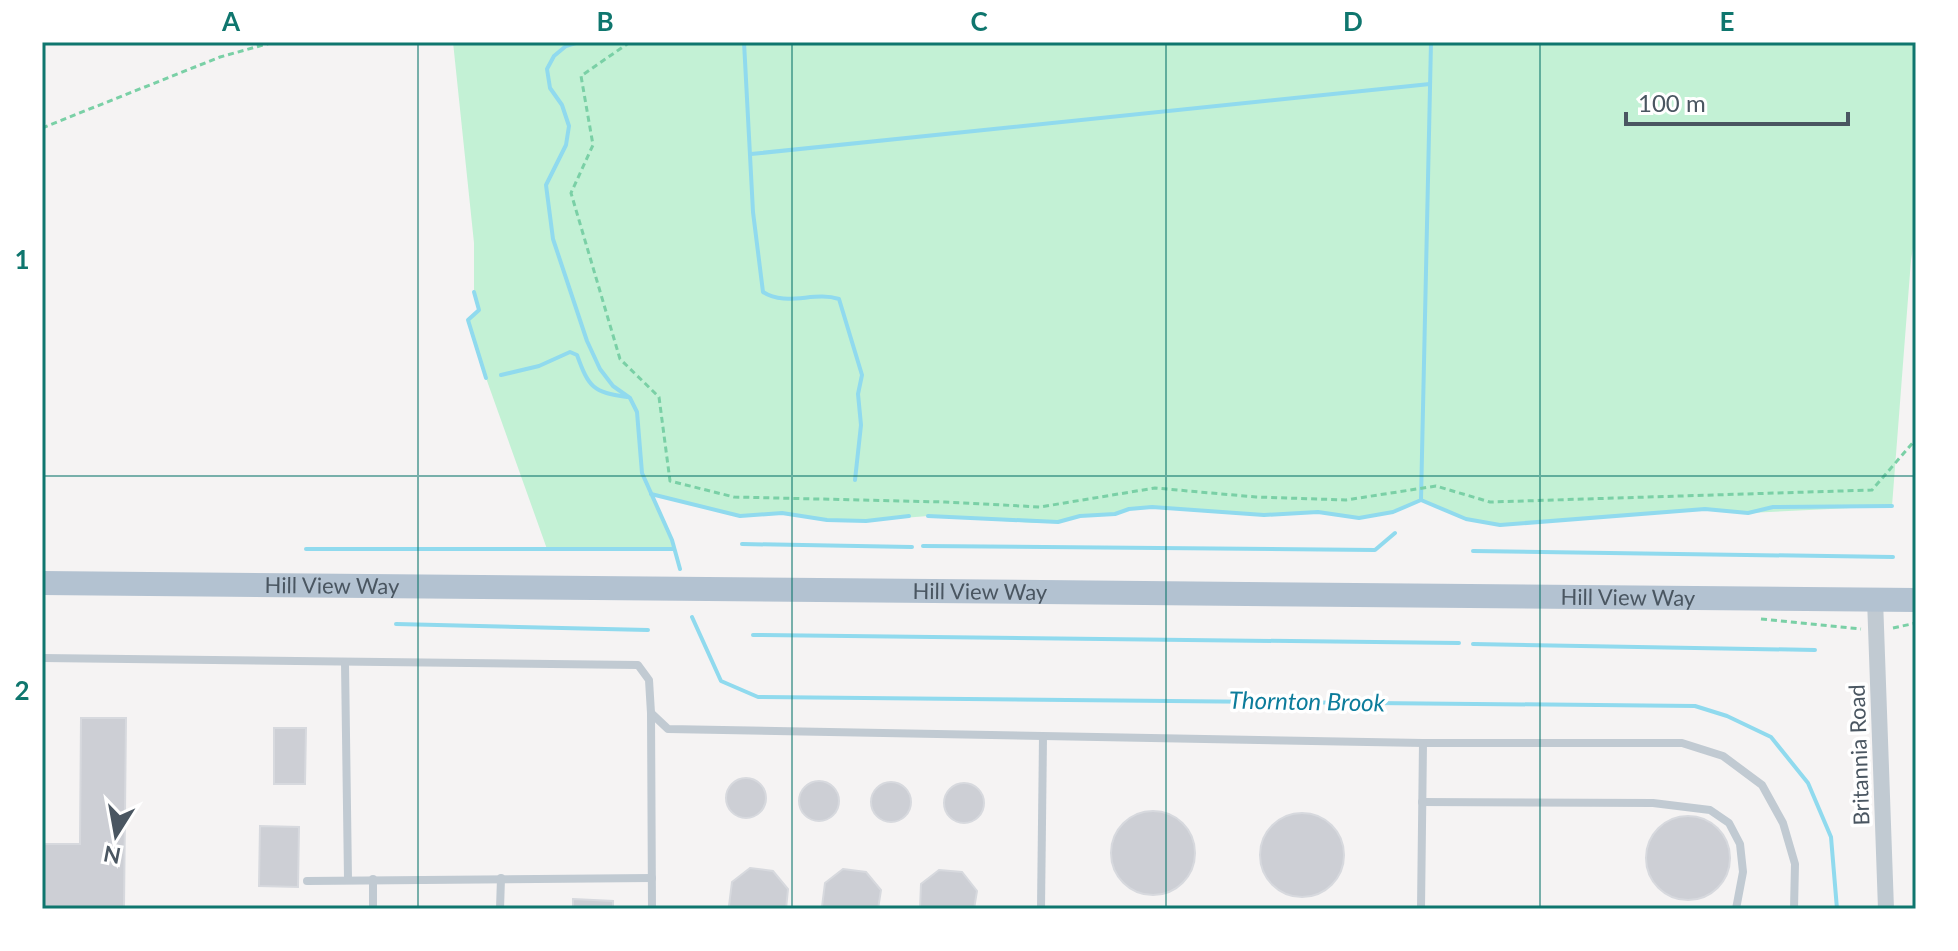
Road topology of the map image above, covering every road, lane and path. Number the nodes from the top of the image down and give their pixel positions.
1 (274, 42) edge
2 (630, 42) edge
3 (42, 128) edge
4 (1916, 439) edge
5 (42, 583) edge
6 (1875, 599) junction
7 (1916, 600) edge
8 (42, 658) edge
9 (345, 663) junction
10 (651, 713) junction
11 (1043, 737) junction
12 (1423, 743) junction
13 (1422, 802) junction
14 (501, 878) junction
15 (652, 878) junction
16 (348, 879) junction
17 (373, 879) junction
18 (307, 881) dead end
19 (373, 909) edge
20 (500, 909) edge
21 (652, 909) edge
22 (1041, 909) edge
23 (1421, 909) edge
24 (1736, 909) edge
25 (1794, 909) edge
26 (1886, 909) edge

1 - 3 path
2 - 4 path
5 - 6 main road, Hill View Way
6 - 7 main road, Hill View Way
6 - 26 street, Britannia Road
8 - 9 lane
9 - 10 lane
9 - 16 lane
10 - 11 lane
10 - 15 lane
11 - 12 lane
11 - 22 lane
12 - 13 lane
12 - 25 lane
13 - 23 lane
13 - 24 lane
14 - 15 lane
14 - 17 lane
14 - 20 lane
15 - 21 lane
16 - 17 lane
16 - 18 lane
17 - 19 lane

